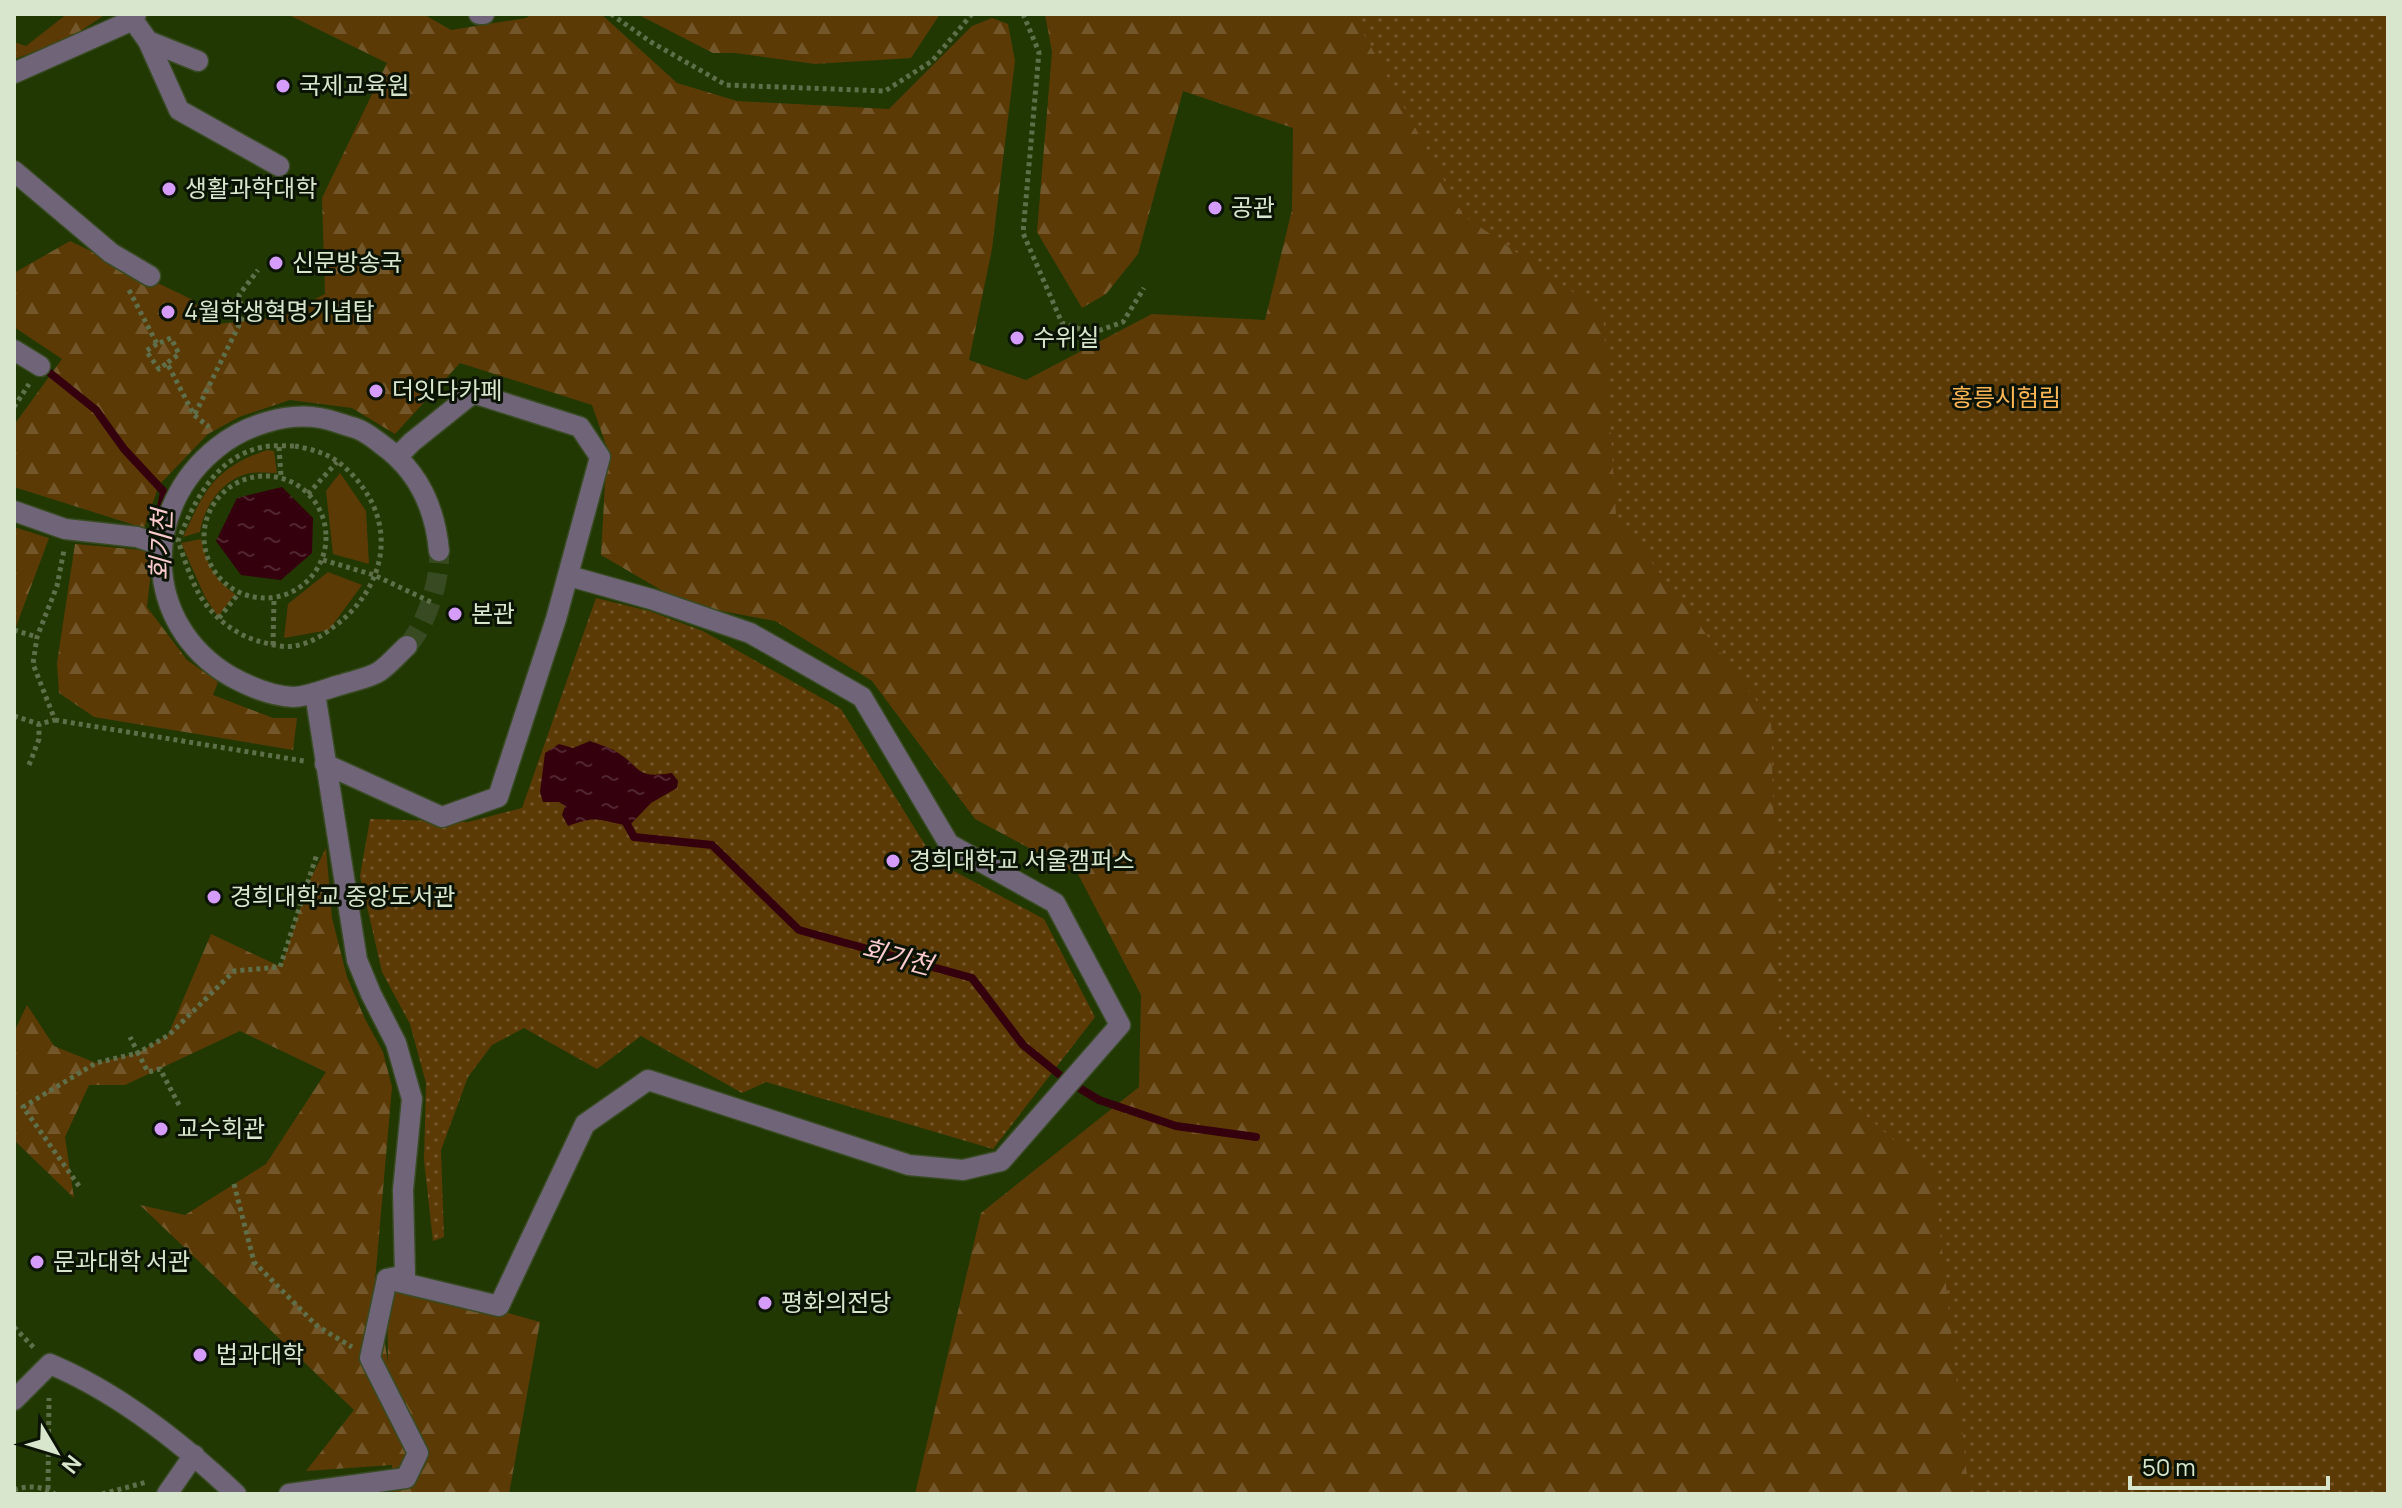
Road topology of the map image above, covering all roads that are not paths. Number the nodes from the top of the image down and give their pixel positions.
1 (135, 17) edge
2 (148, 41) junction
3 (198, 61) dead end
4 (14, 73) edge
5 (279, 166) dead end
6 (14, 171) edge
7 (150, 276) dead end
8 (14, 350) edge
9 (40, 366) dead end
10 (398, 456) junction
11 (14, 511) edge
12 (166, 543) junction
13 (439, 551) tunnel mouth
14 (569, 576) junction
15 (407, 646) tunnel mouth
16 (315, 693) junction
17 (325, 764) junction
18 (387, 1279) junction
19 (14, 1400) edge
20 (194, 1455) junction
21 (167, 1494) edge
22 (236, 1494) edge
23 (289, 1494) edge

1 - 2 lane
1 - 4 lane
2 - 3 lane
2 - 5 lane
6 - 7 lane
8 - 9 lane
10 - 12 lane
10 - 13 lane
10 - 14 lane
11 - 12 lane
12 - 16 lane
14 - 17 lane
14 - 18 lane
15 - 16 lane
16 - 17 lane
17 - 18 lane
18 - 23 lane
19 - 20 lane
20 - 21 lane
20 - 22 lane

